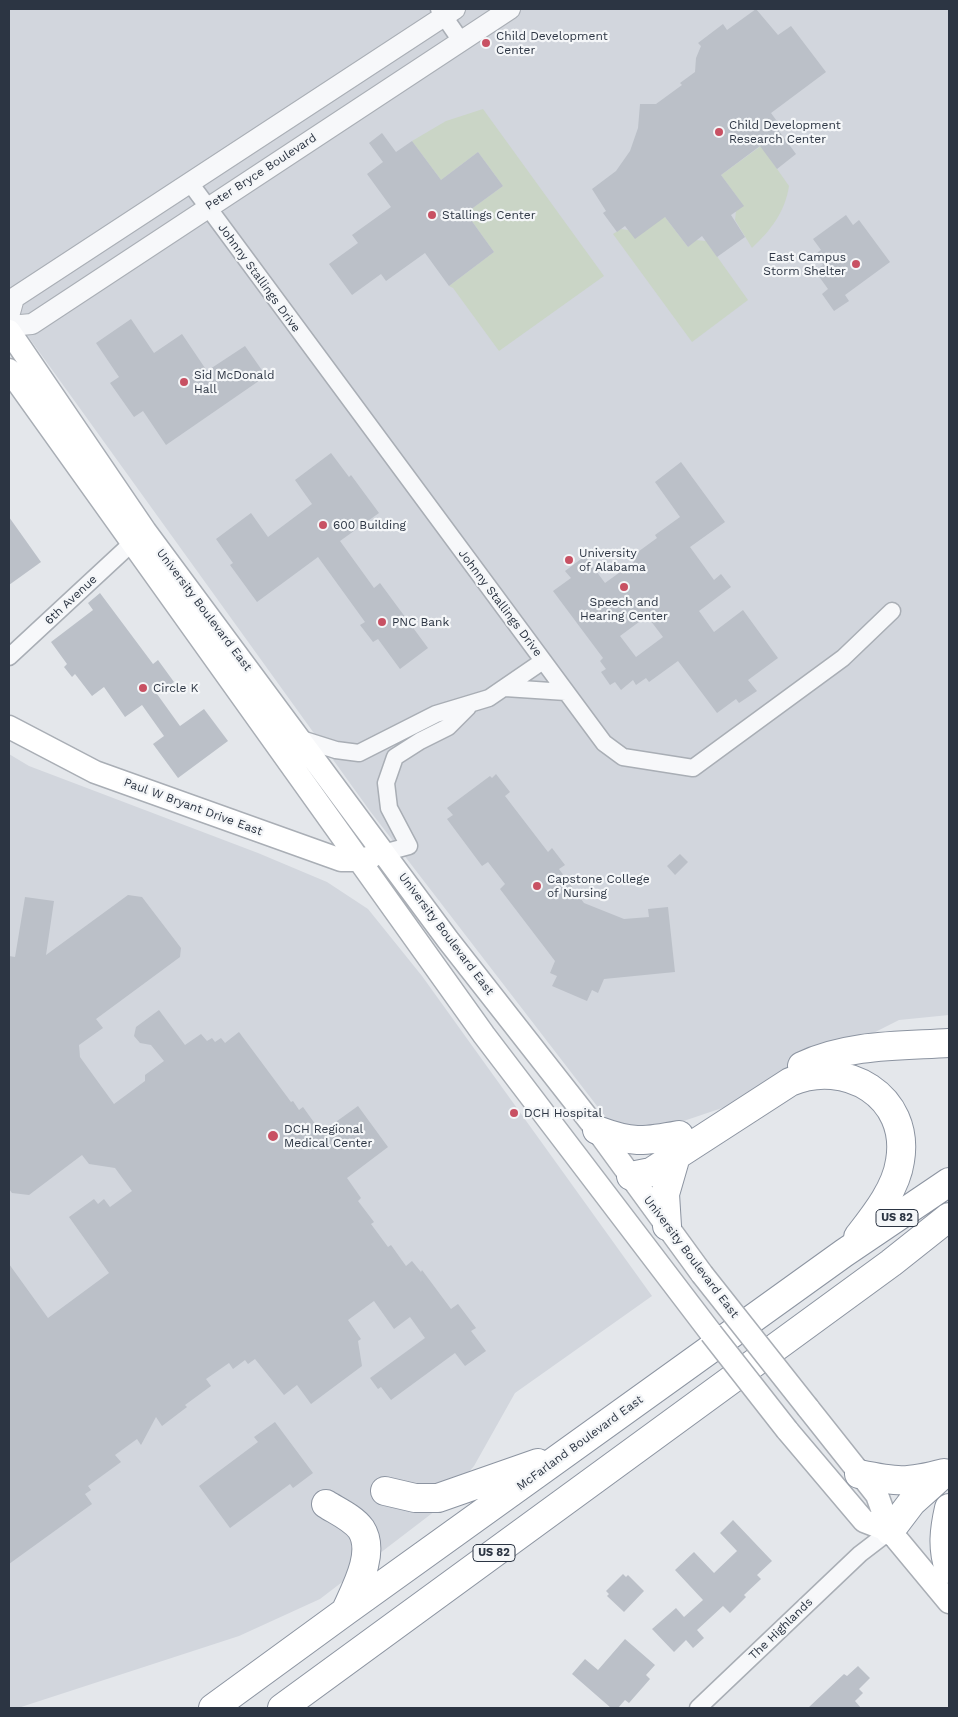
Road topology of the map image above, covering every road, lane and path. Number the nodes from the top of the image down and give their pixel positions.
1 (510, 9) edge
2 (446, 11) edge
3 (461, 41) junction
4 (190, 183) junction
5 (207, 207) junction
6 (9, 316) edge
7 (9, 326) edge
8 (9, 331) edge
9 (9, 370) edge
10 (132, 543) junction
11 (892, 611) dead end
12 (9, 657) edge
13 (543, 661) junction
14 (505, 688) junction
15 (566, 692) junction
16 (469, 706) junction
17 (9, 727) edge
18 (298, 738) junction
19 (383, 853) junction
20 (361, 860) junction
21 (949, 1043) edge
22 (597, 1130) junction
23 (677, 1146) junction
24 (631, 1176) junction
25 (949, 1182) edge
26 (949, 1217) edge
27 (667, 1226) junction
28 (949, 1238) edge
29 (844, 1253) junction
30 (892, 1263) junction
31 (567, 1452) junction
32 (859, 1474) junction
33 (947, 1477) edge
34 (385, 1492) dead end
35 (326, 1504) dead end
36 (949, 1508) edge
37 (890, 1531) junction
38 (949, 1569) edge
39 (949, 1602) edge
40 (346, 1611) junction
41 (213, 1708) edge
42 (282, 1708) edge
43 (698, 1708) edge

1 - 3 street, Peter Bryce Boulevard
2 - 3 street
2 - 4 street
3 - 5 street, Peter Bryce Boulevard
4 - 5 street, Johnny Stallings Drive
4 - 6 street
5 - 7 street, Peter Bryce Boulevard
5 - 13 street, Johnny Stallings Drive
8 - 18 main road, University Boulevard East
9 - 10 main road, University Boulevard East
10 - 12 street, 6th Avenue
10 - 20 main road, University Boulevard East
11 - 15 street, Johnny Stallings Drive
13 - 14 street
13 - 15 street, Johnny Stallings Drive
14 - 15 street
14 - 16 street
16 - 18 street
16 - 19 street
17 - 20 main road, Paul W Bryant Drive East
18 - 19 main road, University Boulevard East
19 - 20 main road, Paul W Bryant Drive East
19 - 22 main road, University Boulevard East
20 - 37 main road, University Boulevard East, bridge
21 - 23 highway
22 - 23 highway
22 - 24 main road, University Boulevard East
23 - 24 highway
23 - 27 highway
23 - 29 highway
24 - 27 main road, University Boulevard East
25 - 29 highway, McFarland Boulevard East / US 82
26 - 30 highway, US 82
27 - 32 main road, University Boulevard East, bridge
28 - 30 highway
29 - 31 highway, McFarland Boulevard East / US 82
30 - 42 highway, US 82
31 - 34 highway
31 - 40 highway, McFarland Boulevard East / US 82
32 - 33 highway
32 - 37 main road, University Boulevard East
33 - 37 highway
35 - 40 highway
36 - 38 highway
37 - 39 main road, University Boulevard East
37 - 43 street, The Highlands
40 - 41 highway, McFarland Boulevard East / US 82

